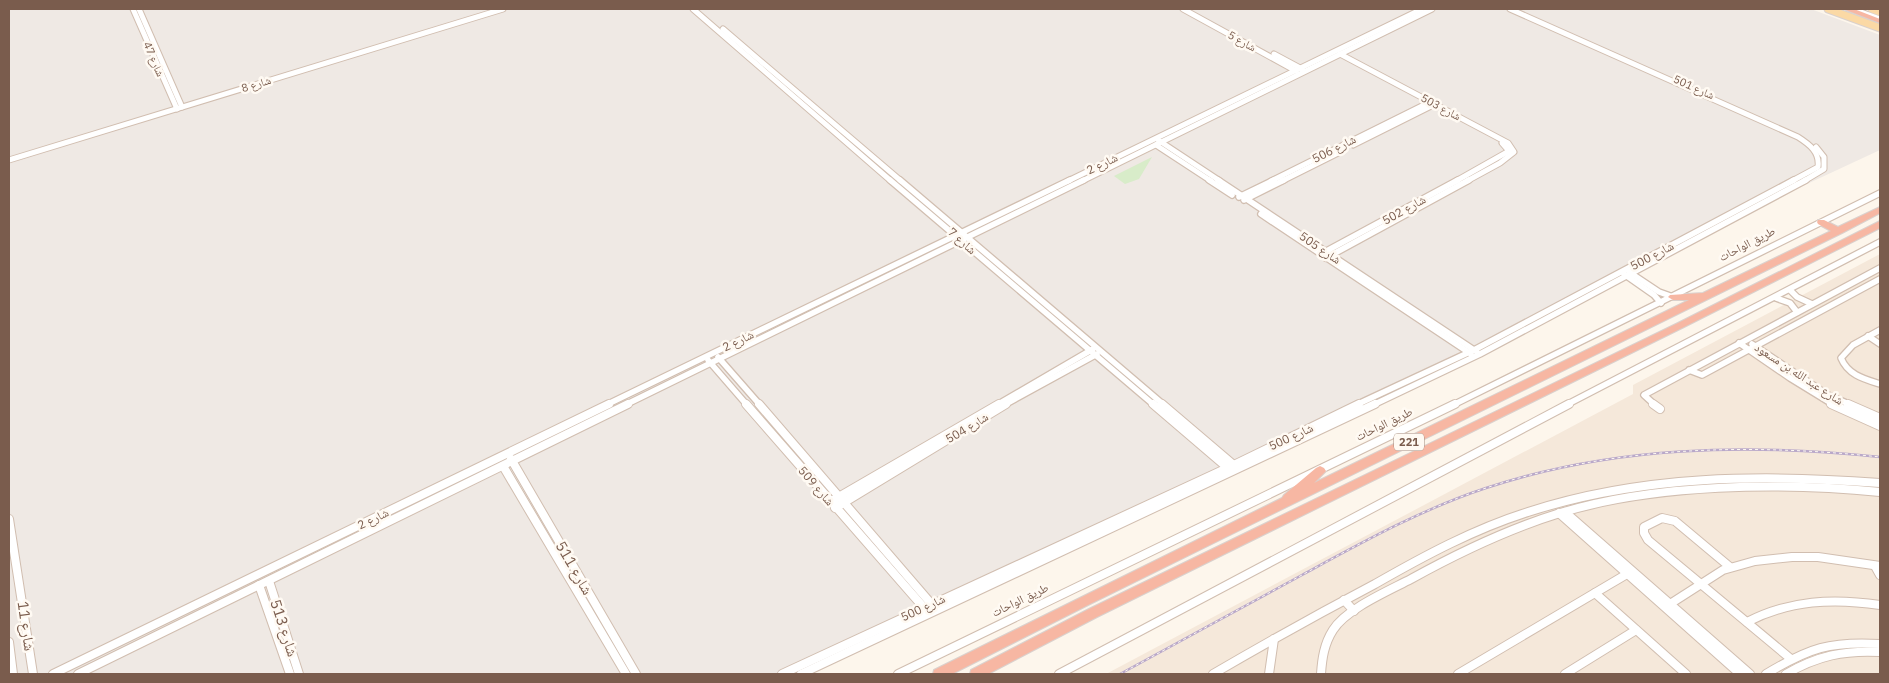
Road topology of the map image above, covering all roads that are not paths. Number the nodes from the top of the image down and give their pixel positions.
1 (133, 9) edge
2 (139, 9) edge
3 (496, 9) edge
4 (503, 9) edge
5 (693, 9) edge
6 (699, 9) edge
7 (1183, 9) edge
8 (1191, 9) edge
9 (1422, 9) edge
10 (1432, 9) edge
11 (1510, 9) edge
12 (1516, 9) edge
13 (1823, 9) edge
14 (1828, 9) edge
15 (1837, 9) edge
16 (1848, 9) edge
17 (1853, 9) edge
18 (1864, 9) edge
19 (1872, 9) edge
20 (1880, 13) edge
21 (1880, 20) edge
22 (1880, 28) edge
23 (1337, 55) junction
24 (1300, 71) junction
25 (1430, 104) junction
26 (179, 107) junction
27 (1158, 142) junction
28 (9, 159) edge
29 (1489, 166) joint
30 (1821, 168) junction
31 (1880, 193) edge
32 (1242, 199) junction
33 (1880, 210) edge
34 (1822, 222) junction
35 (1880, 224) edge
36 (1839, 231) junction
37 (1880, 232) edge
38 (1860, 234) junction
39 (962, 236) junction
40 (1880, 242) edge
41 (1326, 255) junction
42 (1880, 268) edge
43 (1626, 273) junction
44 (1880, 279) edge
45 (1790, 290) junction
46 (1705, 296) junction
47 (1673, 297) junction
48 (1776, 298) junction
49 (1661, 303) junction
50 (1812, 304) junction
51 (1797, 312) junction
52 (786, 318) junction
53 (792, 325) junction
54 (1880, 330) edge
55 (1868, 336) junction
56 (1746, 339) junction
57 (1738, 343) junction
58 (1880, 344) edge
59 (1755, 346) junction
60 (1748, 349) junction
61 (1095, 351) junction
62 (1474, 353) junction
63 (718, 355) junction
64 (708, 360) junction
65 (1689, 370) junction
66 (1880, 384) edge
67 (1660, 409) dead end
68 (1880, 418) edge
69 (777, 426) junction
70 (1880, 426) edge
71 (768, 430) junction
72 (508, 453) junction
73 (512, 461) junction
74 (503, 466) junction
75 (1233, 468) junction
76 (1320, 471) junction
77 (1880, 483) edge
78 (1880, 492) edge
79 (841, 500) junction
80 (833, 505) junction
81 (1278, 507) junction
82 (1562, 512) junction
83 (9, 519) edge
84 (884, 550) junction
85 (876, 555) junction
86 (1878, 566) edge
87 (1730, 567) junction
88 (269, 569) junction
89 (1627, 574) junction
90 (1880, 575) edge
91 (271, 580) junction
92 (1701, 584) junction
93 (259, 586) junction
94 (1595, 593) junction
95 (1344, 600) junction
96 (1670, 604) junction
97 (1880, 605) edge
98 (934, 607) junction
99 (926, 611) junction
100 (1354, 611) junction
101 (1747, 622) junction
102 (1636, 630) junction
103 (1274, 638) junction
104 (9, 642) edge
105 (1880, 644) edge
106 (290, 649) junction
107 (1880, 652) edge
108 (282, 654) junction
109 (1791, 659) junction
110 (1680, 673) edge
111 (1771, 673) edge
112 (13, 674) edge
113 (33, 674) edge
114 (53, 674) edge
115 (78, 674) edge
116 (290, 674) edge
117 (299, 674) edge
118 (626, 674) edge
119 (636, 674) edge
120 (782, 674) edge
121 (801, 674) edge
122 (898, 674) edge
123 (939, 674) edge
124 (976, 674) edge
125 (1059, 674) edge
126 (1213, 674) edge
127 (1269, 674) edge
128 (1322, 674) edge
129 (1458, 674) edge
130 (1564, 674) edge
131 (1740, 674) edge
132 (1750, 674) edge
133 (1786, 674) edge

1 - 26 street, شارع 47
2 - 26 street, شارع 47
3 - 26 street, شارع 8
4 - 26 street, شارع 8
5 - 39 street, شارع 7
6 - 39 street, شارع 7
7 - 24 street, شارع 5
8 - 24 street, شارع 5
9 - 24 street, شارع 2
10 - 23 street, شارع 2
11 - 30 street, شارع 501
12 - 30 street, شارع 501
13 - 22 street
14 - 22 main road
15 - 22 main road
16 - 21 highway
17 - 21 street
18 - 20 highway
19 - 20 main road
23 - 24 street, شارع 2
23 - 25 street, شارع 503
24 - 27 street, شارع 2
25 - 29 street, شارع 503
25 - 32 street, شارع 506
26 - 28 street, شارع 8
27 - 32 street, شارع 505
27 - 39 street, شارع 2
29 - 41 street, شارع 502
30 - 43 street, شارع 500
31 - 34 street, طريق الواحات / 221
32 - 41 street, شارع 505
33 - 36 highway, 221
34 - 36 highway
34 - 47 street, طريق الواحات / 221
35 - 38 highway, 221
36 - 46 highway, 221
37 - 38 highway
38 - 124 highway, 221
39 - 52 street, شارع 2
39 - 53 street, شارع 2
39 - 61 street, شارع 7
40 - 45 street
41 - 62 street, شارع 505
42 - 50 street
43 - 47 street
43 - 49 street
43 - 62 street, شارع 500
44 - 59 street
45 - 48 street
45 - 50 street
46 - 47 highway
46 - 81 highway, 221
47 - 49 street, طريق الواحات / 221
48 - 51 street
48 - 125 street
49 - 76 street, طريق الواحات / 221
50 - 51 street
51 - 56 street
52 - 53 street
52 - 63 street, شارع 2
53 - 63 street, شارع 2
54 - 55 street
55 - 58 street
55 - 66 street
56 - 57 street
56 - 59 street, شارع عبد الله بن مسعود
57 - 60 street, شارع عبد الله بن مسعود
57 - 65 street
59 - 60 street
59 - 68 street, شارع عبد الله بن مسعود
60 - 65 street
60 - 70 street, شارع عبد الله بن مسعود
61 - 75 street, شارع 7
61 - 79 street, شارع 504
62 - 75 street, شارع 500
63 - 64 street, شارع 2
63 - 69 street, شارع 509
64 - 71 street, شارع 509
64 - 72 street, شارع 2
64 - 73 street, شارع 2
65 - 67 street
69 - 71 street
69 - 79 street, شارع 509
71 - 80 street, شارع 509
72 - 73 street, شارع 511
72 - 88 street, شارع 2
73 - 74 street, شارع 2
73 - 119 street, شارع 511
74 - 91 street, شارع 2
74 - 118 street, شارع 511
75 - 98 street, شارع 500
76 - 81 highway
76 - 122 street, طريق الواحات / 221
77 - 95 street
78 - 82 street
79 - 80 street, شارع 504
79 - 84 street, شارع 509
80 - 85 street, شارع 509
81 - 123 highway, 221
82 - 89 street
82 - 96 street
82 - 100 street
83 - 113 street, شارع 11
84 - 85 street
84 - 98 street, شارع 509
85 - 99 street, شارع 509
86 - 87 street
86 - 90 street
87 - 92 street
87 - 92 street
88 - 91 street, شارع 513
88 - 114 street, شارع 2
89 - 94 street
89 - 131 street
91 - 93 street, شارع 2
91 - 106 street, شارع 513
92 - 96 street
92 - 101 street
93 - 108 street, شارع 513
93 - 115 street, شارع 2
94 - 102 street
94 - 129 street
95 - 100 street
95 - 103 street
96 - 132 street
97 - 101 street
98 - 99 street, شارع 500
99 - 120 street, شارع 500
99 - 121 street, شارع 500
100 - 128 street
101 - 109 street
102 - 110 street
102 - 130 street
103 - 126 street
103 - 127 street
104 - 112 street, شارع 11
105 - 109 street
106 - 108 street
106 - 117 street, شارع 513
107 - 133 street
108 - 116 street, شارع 513
109 - 111 street

